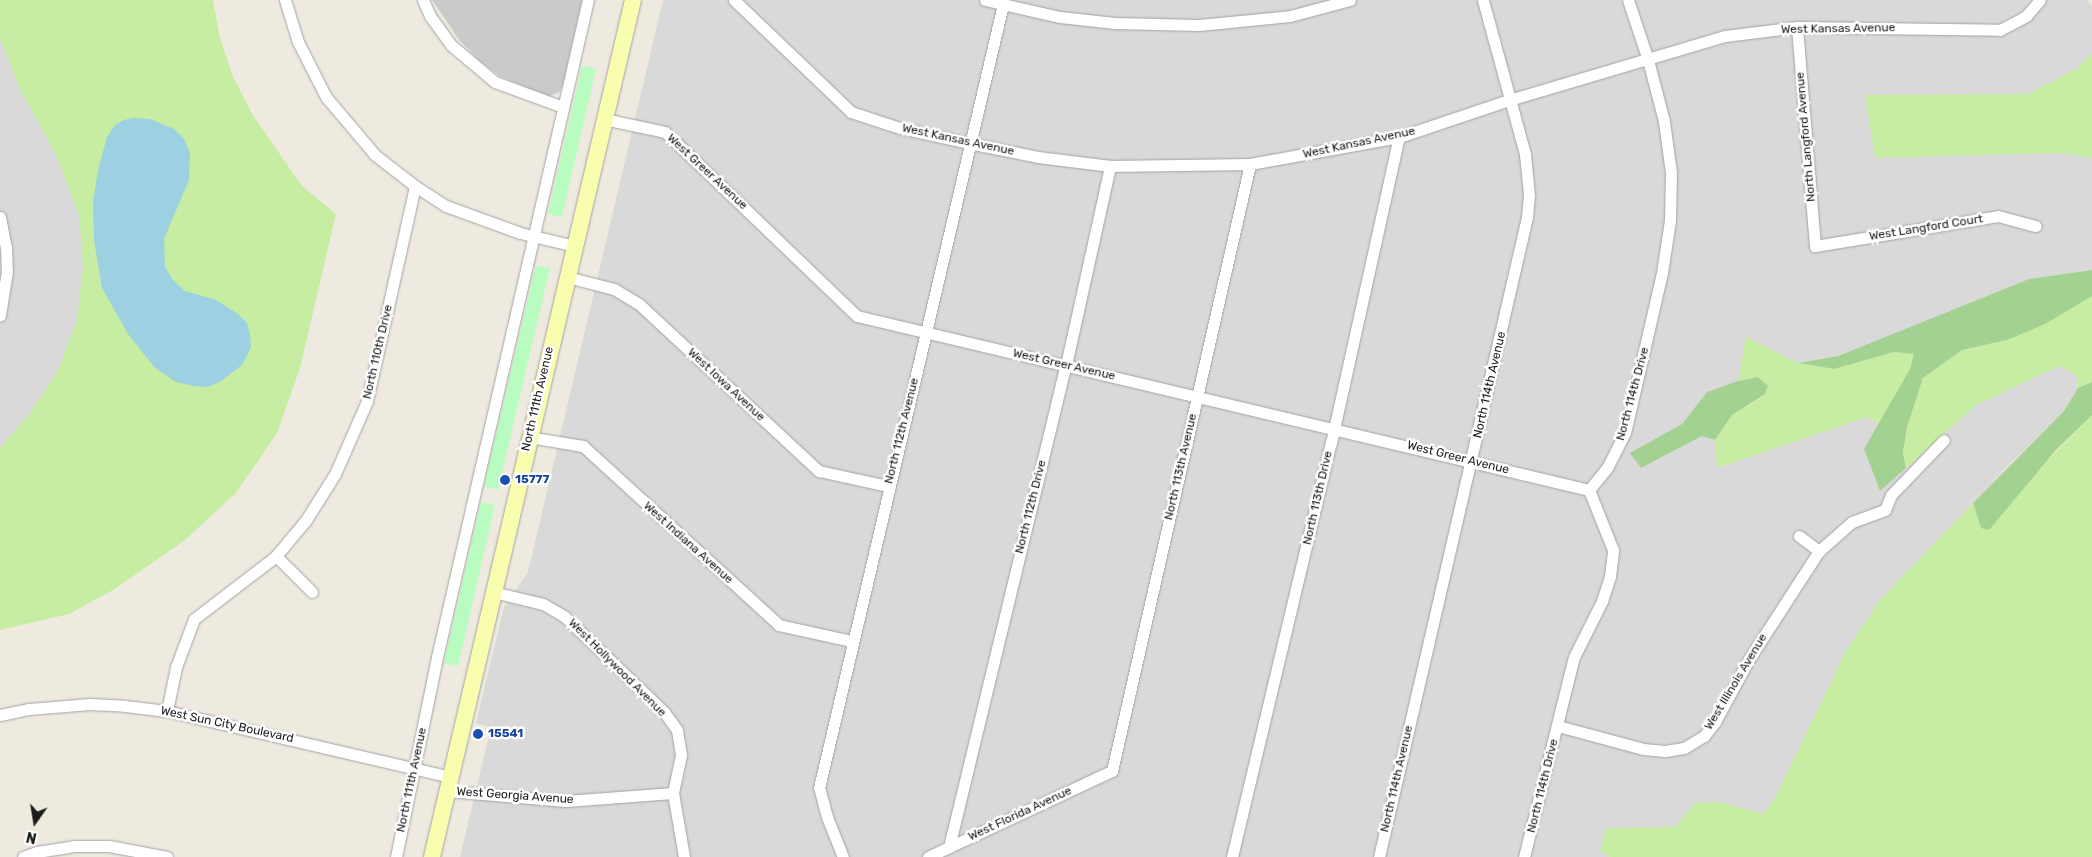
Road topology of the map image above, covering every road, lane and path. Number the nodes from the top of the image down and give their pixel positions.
1 (285, 0) edge
2 (423, 0) edge
3 (588, 0) edge
4 (633, 0) edge
5 (734, 0) edge
6 (985, 0) edge
7 (1350, 0) edge
8 (1483, 0) edge
9 (1628, 0) edge
10 (2040, 0) edge
11 (1003, 4) junction
12 (1797, 27) junction
13 (1648, 60) junction
14 (1509, 100) junction
15 (563, 107) junction
16 (604, 119) junction
17 (1399, 137) junction
18 (969, 143) junction
19 (1250, 164) junction
20 (1110, 166) junction
21 (415, 186) junction
22 (0, 217) edge
23 (2036, 226) dead end
24 (534, 236) junction
25 (575, 246) junction
26 (1815, 246) joint
27 (4, 271) edge
28 (567, 277) junction
29 (0, 315) edge
30 (926, 334) junction
31 (1066, 365) junction
32 (1198, 396) junction
33 (1334, 429) junction
34 (529, 437) junction
35 (1944, 440) dead end
36 (1472, 461) junction
37 (888, 486) junction
38 (1589, 490) junction
39 (1799, 536) dead end
40 (1818, 551) junction
41 (276, 556) junction
42 (312, 592) dead end
43 (493, 592) junction
44 (852, 640) junction
45 (167, 711) junction
46 (0, 715) edge
47 (1558, 726) junction
48 (414, 768) junction
49 (1112, 771) joint
50 (449, 784) junction
51 (674, 793) junction
52 (950, 847) junction
53 (24, 857) edge
54 (167, 857) edge
55 (396, 857) edge
56 (432, 857) edge
57 (684, 857) edge
58 (844, 857) edge
59 (928, 857) edge
60 (1232, 857) edge
61 (1379, 857) edge
62 (1524, 857) edge

1 - 21 street
2 - 15 street
3 - 15 street, North 111th Avenue
4 - 16 street, North 111th Avenue
5 - 18 street, West Kansas Avenue
6 - 11 street
7 - 11 street
8 - 14 street, North 114th Avenue
9 - 13 street, North 114th Drive
10 - 12 street, West Kansas Avenue
11 - 18 street, North 112th Avenue
12 - 13 street, West Kansas Avenue
12 - 26 street, North Langford Avenue
13 - 14 street, West Kansas Avenue
13 - 38 street, North 114th Drive
14 - 17 street, West Kansas Avenue
14 - 36 street, North 114th Avenue
15 - 24 street, North 111th Avenue
16 - 25 street, North 111th Avenue
16 - 30 street, West Greer Avenue
17 - 19 street, West Kansas Avenue
17 - 33 street, North 113th Drive
18 - 20 street, West Kansas Avenue
18 - 30 street, North 112th Avenue
19 - 20 street, West Kansas Avenue
19 - 32 street, North 113th Avenue
20 - 31 street, North 112th Drive
21 - 24 street
21 - 41 street, North 110th Drive
22 - 27 street
23 - 26 street, West Langford Court
24 - 25 street
24 - 48 street, North 111th Avenue
25 - 28 street, North 111th Avenue
27 - 29 street
28 - 34 street, North 111th Avenue
28 - 37 street, West Iowa Avenue
30 - 31 street, West Greer Avenue
30 - 37 street, North 112th Avenue
31 - 32 street, West Greer Avenue
31 - 52 street, North 112th Drive
32 - 33 street, West Greer Avenue
32 - 49 street, North 113th Avenue
33 - 36 street, West Greer Avenue
33 - 60 street, North 113th Drive
34 - 43 street, North 111th Avenue
34 - 44 street, West Indiana Avenue
35 - 40 street, West Illinois Avenue
36 - 38 street, West Greer Avenue
36 - 61 street, North 114th Avenue
37 - 44 street, North 112th Avenue
38 - 47 street, North 114th Drive
39 - 40 street
40 - 47 street, West Illinois Avenue
41 - 42 street
41 - 45 street, North 110th Drive
43 - 50 street, North 111th Avenue
43 - 51 street, West Hollywood Avenue
44 - 58 street, North 112th Avenue
45 - 46 street, West Sun City Boulevard
45 - 48 street, West Sun City Boulevard
47 - 62 street, North 114th Drive
48 - 50 street, West Sun City Boulevard
48 - 55 street, North 111th Avenue
49 - 52 street, West Florida Avenue
50 - 51 street, West Georgia Avenue
50 - 56 street, North 111th Avenue
51 - 57 street, West Hollywood Avenue
52 - 59 street, West Florida Avenue
53 - 54 street

